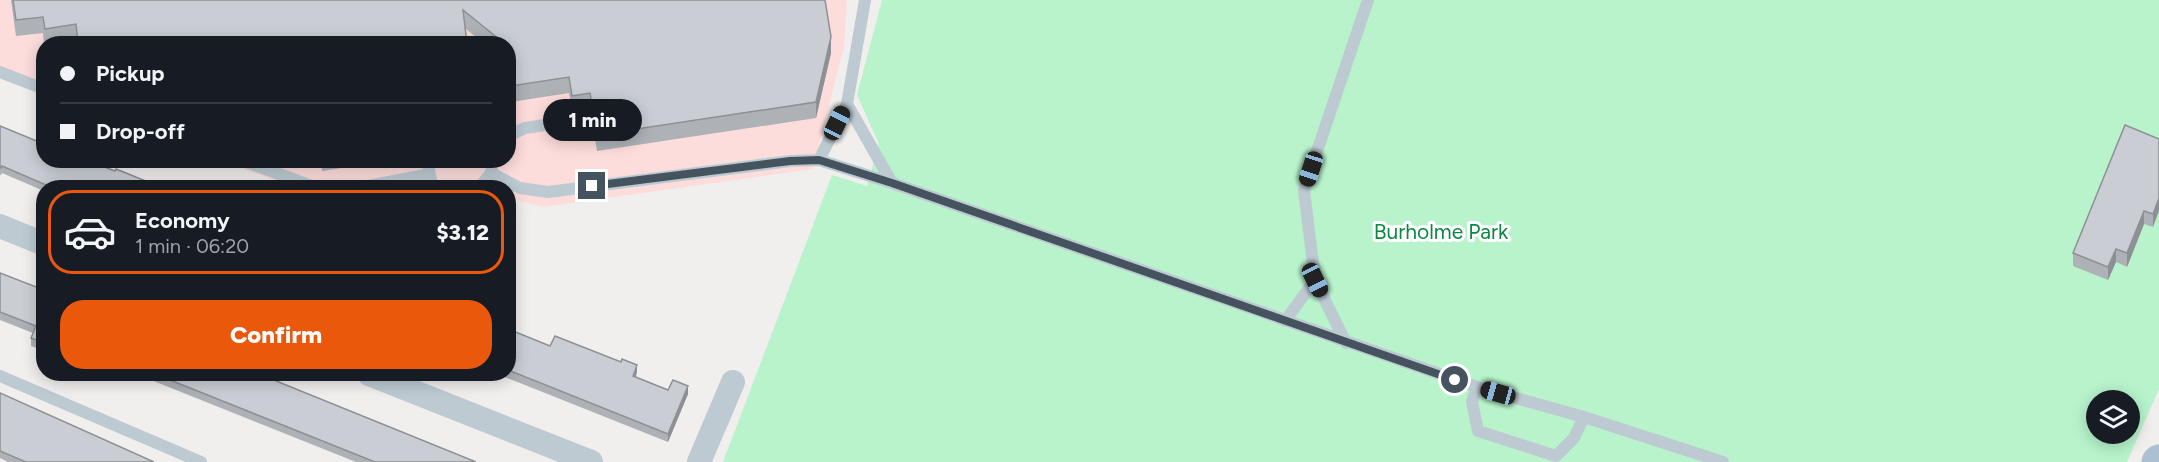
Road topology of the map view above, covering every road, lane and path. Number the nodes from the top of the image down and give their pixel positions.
1 (865, 0) edge
2 (1368, 0) edge
3 (0, 72) edge
4 (36, 86) edge
5 (846, 104) junction
6 (584, 119) dead end
7 (516, 132) edge
8 (819, 160) junction
9 (263, 168) edge
10 (429, 168) edge
11 (492, 168) edge
12 (491, 173) junction
13 (430, 174) junction
14 (295, 180) edge
15 (399, 180) edge
16 (431, 180) edge
17 (485, 180) edge
18 (505, 180) edge
19 (892, 183) junction
20 (516, 186) edge
21 (0, 226) edge
22 (36, 241) edge
23 (1315, 280) junction
24 (1285, 321) junction
25 (1346, 343) junction
26 (0, 376) edge
27 (387, 381) edge
28 (733, 382) dead end
29 (1477, 387) junction
30 (1584, 417) junction
31 (201, 462) edge
32 (591, 462) edge
33 (699, 462) edge
34 (1723, 462) edge

1 - 5 lane
2 - 23 lane
3 - 4 lane
5 - 8 lane
5 - 19 lane
6 - 7 lane
8 - 19 lane
8 - 20 lane
9 - 14 lane
10 - 13 lane
11 - 12 lane
12 - 17 lane
12 - 18 lane
13 - 15 lane
13 - 16 lane
19 - 24 lane
21 - 22 street
23 - 24 lane
23 - 25 lane
24 - 25 lane
25 - 29 lane
26 - 31 lane
27 - 32 street
28 - 33 street
29 - 30 lane
29 - 30 lane
30 - 34 lane

